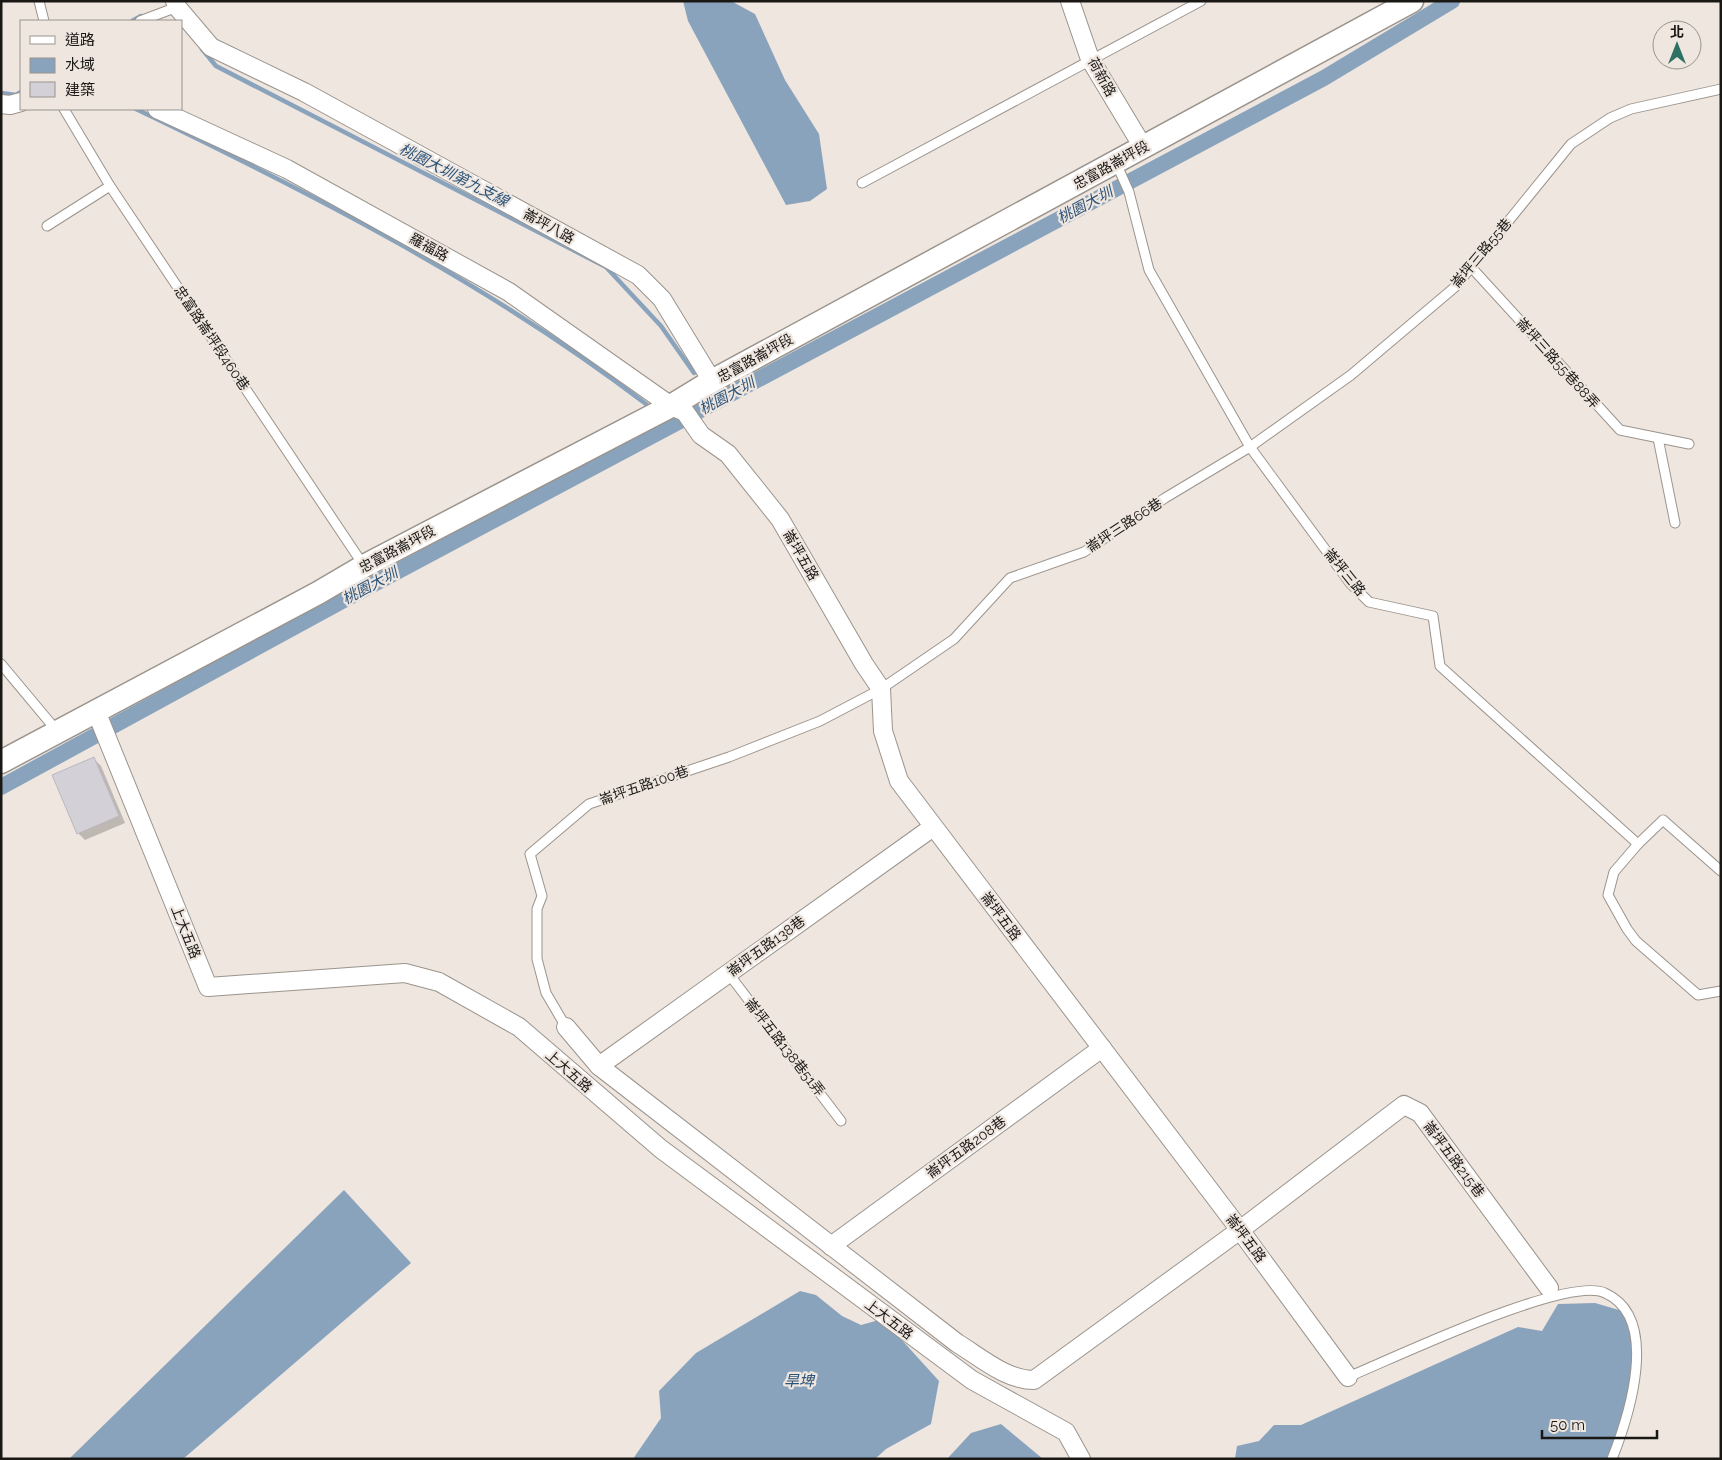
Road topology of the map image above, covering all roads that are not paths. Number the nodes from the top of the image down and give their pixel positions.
1 (39, 1) edge
2 (1070, 1) edge
3 (1201, 1) edge
4 (1412, 1) edge
5 (176, 4) edge
6 (44, 20) edge
7 (142, 20) edge
8 (1090, 59) junction
9 (1721, 89) edge
10 (20, 102) edge
11 (1, 104) edge
12 (65, 110) edge
13 (159, 110) edge
14 (1143, 147) junction
15 (1118, 165) junction
16 (862, 184) dead end
17 (110, 186) junction
18 (47, 226) dead end
19 (1471, 267) junction
20 (712, 381) junction
21 (678, 409) junction
22 (701, 435) joint
23 (1658, 438) junction
24 (1689, 444) dead end
25 (1250, 447) junction
26 (1675, 523) dead end
27 (364, 566) junction
28 (1, 664) edge
29 (881, 689) junction
30 (97, 715) junction
31 (58, 731) junction
32 (1, 762) edge
33 (933, 826) junction
34 (1638, 844) junction
35 (1721, 871) edge
36 (728, 973) junction
37 (1721, 991) edge
38 (566, 1027) joint
39 (1102, 1048) junction
40 (599, 1066) junction
41 (841, 1120) dead end
42 (1240, 1230) junction
43 (831, 1246) junction
44 (1549, 1288) dead end
45 (1005, 1373) junction
46 (1348, 1378) joint
47 (1012, 1400) junction
48 (1081, 1459) edge
49 (1612, 1459) edge

1 - 6 lane
2 - 8 street, 荷新路
3 - 8 lane
4 - 14 street, 忠富路崙坪段
5 - 7 lane
5 - 20 street, 崙坪八路
8 - 14 street, 荷新路
8 - 16 lane
9 - 19 lane, 崙坪三路55巷
10 - 11 street
12 - 17 lane, 忠富路崙坪段460巷
13 - 21 street, 羅福路
14 - 15 street, 忠富路崙坪段
15 - 20 street, 忠富路崙坪段
15 - 25 lane, 崙坪三路
17 - 18 lane
17 - 27 lane, 忠富路崙坪段460巷
19 - 23 lane, 崙坪三路55巷88弄
19 - 25 lane, 崙坪三路55巷
20 - 21 street, 忠富路崙坪段
21 - 22 street, 羅福路
21 - 27 street, 忠富路崙坪段
22 - 29 street, 崙坪五路
23 - 24 lane, 崙坪三路55巷88弄
23 - 26 lane
25 - 29 lane, 崙坪三路66巷
25 - 34 lane, 崙坪三路
27 - 30 street, 忠富路崙坪段
28 - 31 lane
29 - 33 street, 崙坪五路
29 - 38 lane, 崙坪五路100巷
30 - 31 street, 忠富路崙坪段
30 - 47 street, 上大五路
31 - 32 street, 忠富路崙坪段
33 - 36 street, 崙坪五路138巷
33 - 39 street, 崙坪五路
34 - 35 lane
34 - 37 lane
36 - 40 street, 崙坪五路138巷
36 - 41 lane, 崙坪五路138巷51弄
38 - 40 street
39 - 42 street, 崙坪五路
39 - 43 street, 崙坪五路208巷
40 - 43 street
42 - 44 street, 崙坪五路215巷
42 - 45 street
42 - 46 street, 崙坪五路
43 - 45 street
45 - 47 street
46 - 49 lane
47 - 48 street, 上大五路

